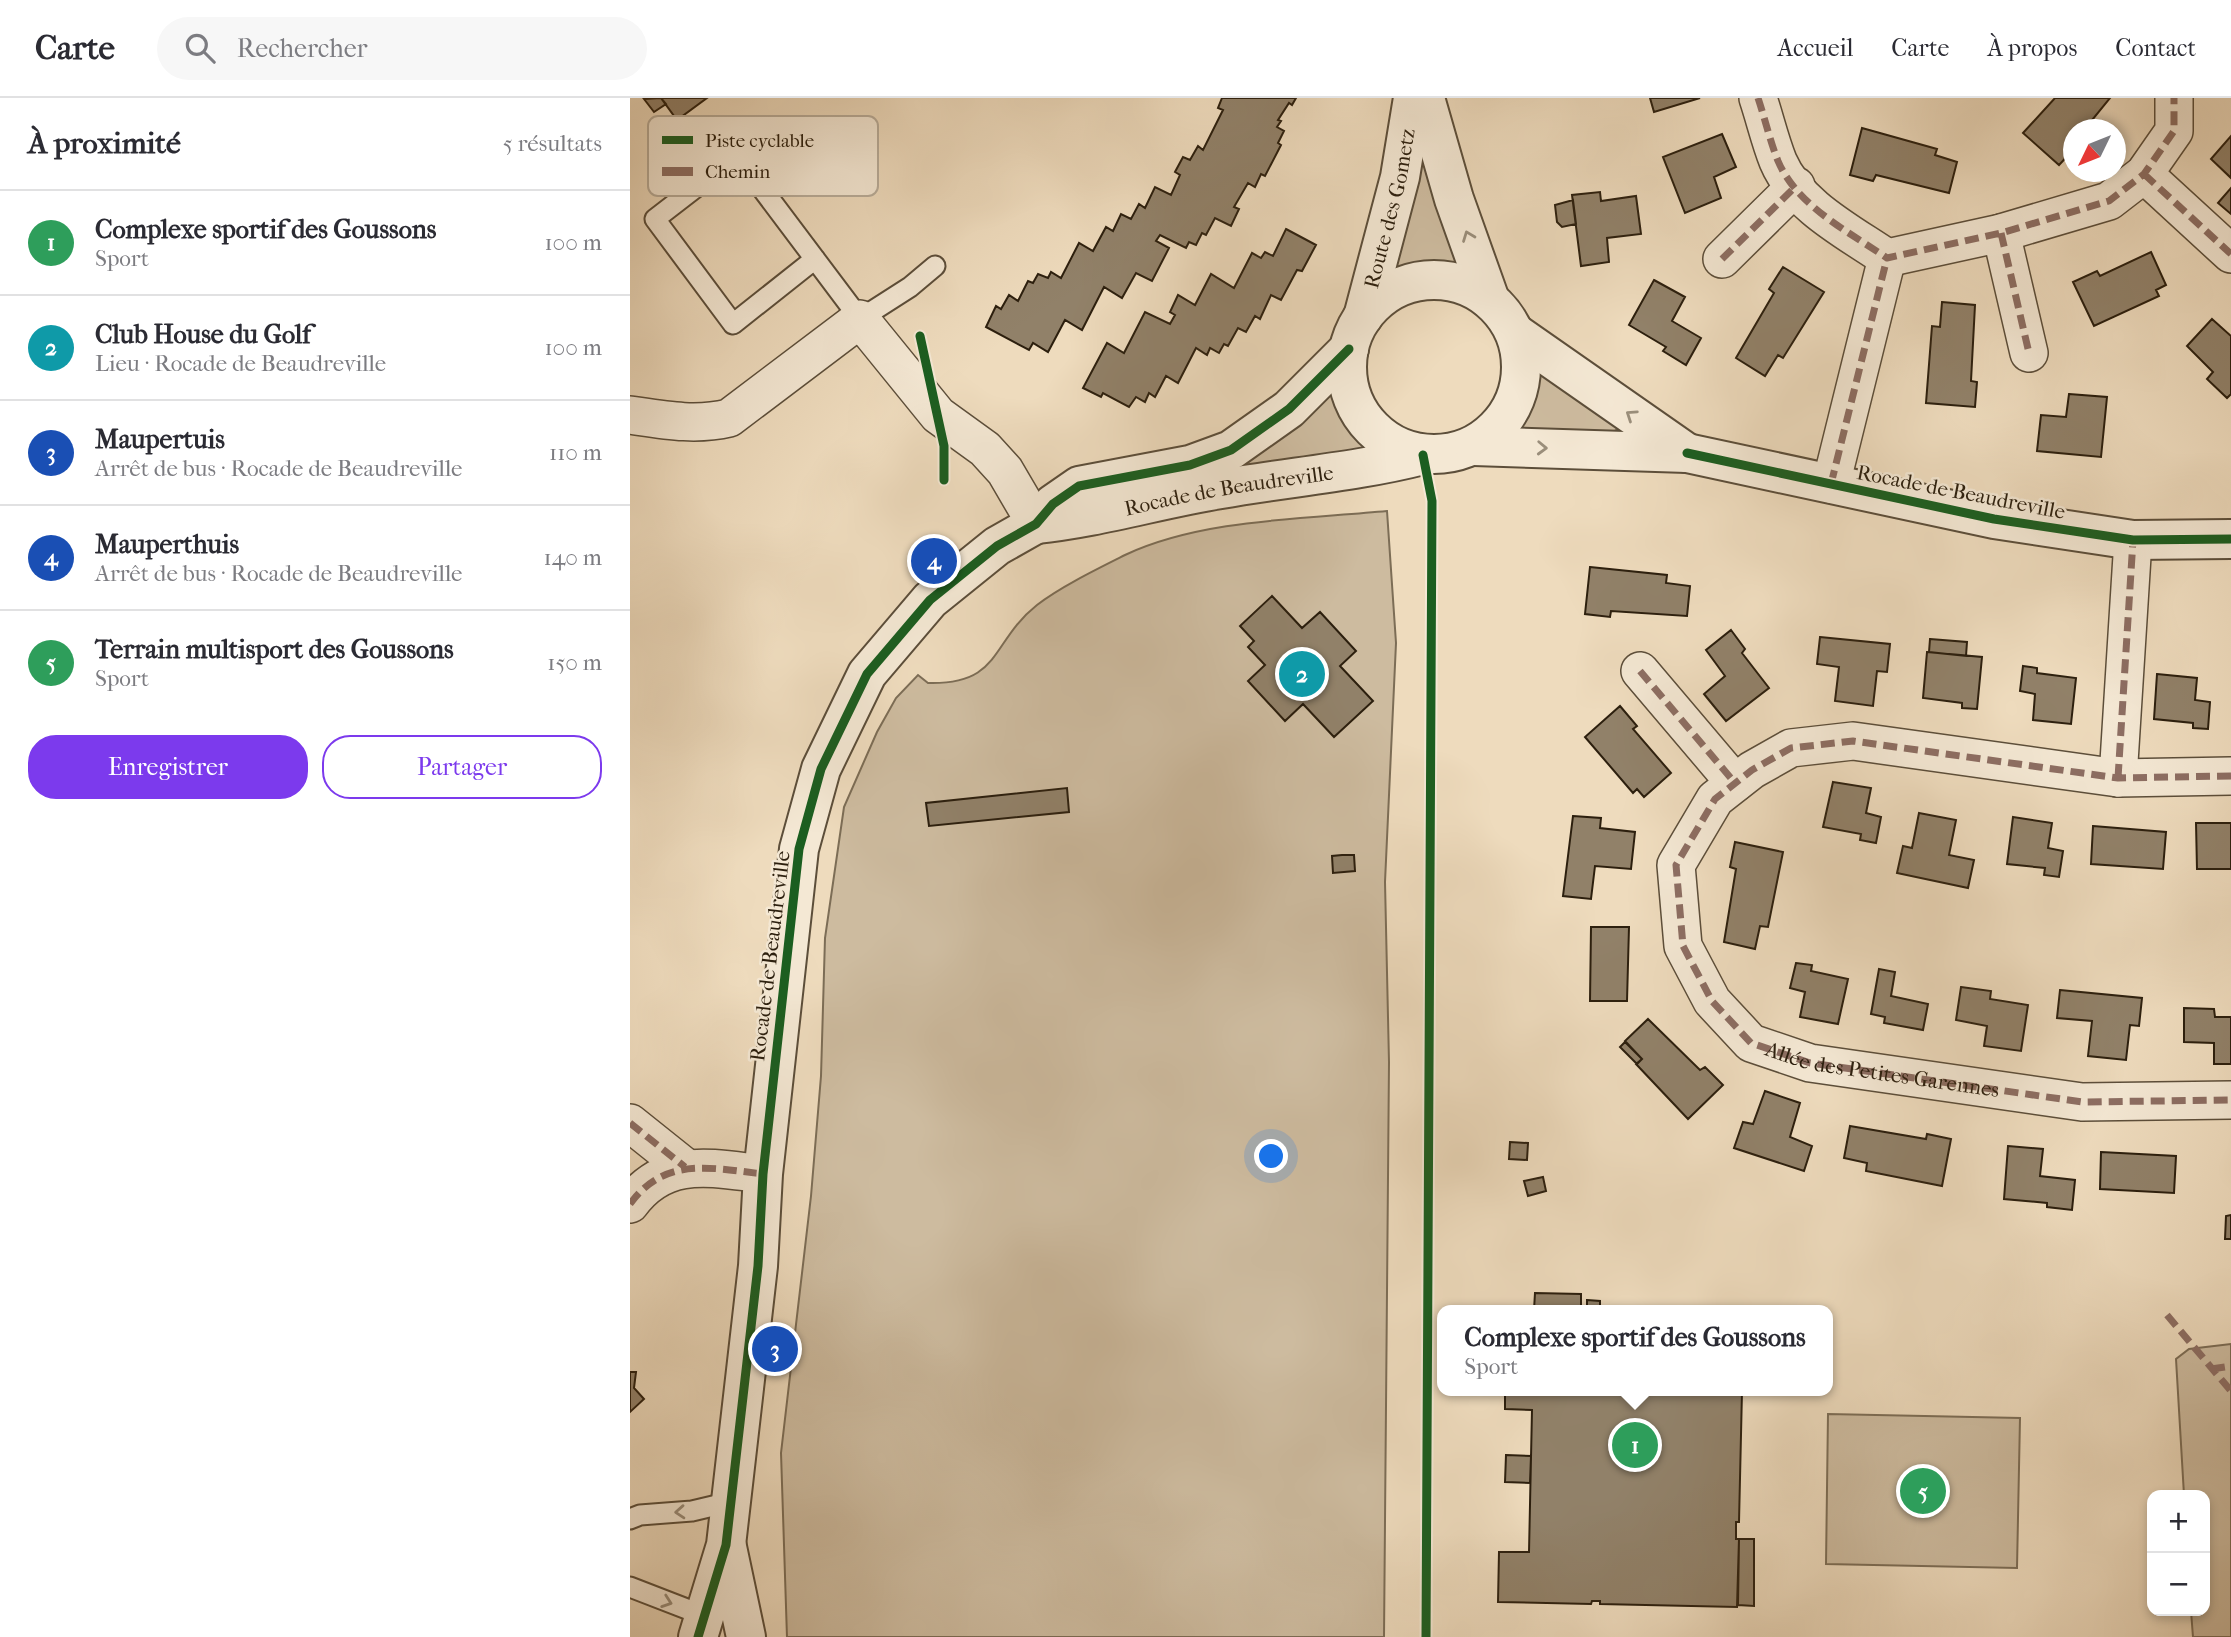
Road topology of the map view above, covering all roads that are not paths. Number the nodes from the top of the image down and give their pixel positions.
1 (1413, 98) edge
2 (1425, 98) edge
3 (1758, 98) edge
4 (2174, 98) edge
5 (2144, 174) junction
6 (1796, 186) junction
7 (685, 196) edge
8 (768, 196) edge
9 (2001, 233) junction
10 (2231, 254) edge
11 (1887, 258) junction
12 (816, 259) junction
13 (1722, 259) dead end
14 (935, 266) dead end
15 (1490, 300) junction
16 (860, 319) junction
17 (1356, 333) junction
18 (1515, 333) junction
19 (2029, 353) dead end
20 (630, 415) edge
21 (1474, 446) junction
22 (1687, 453) junction
23 (1423, 454) junction
24 (1831, 484) junction
25 (1036, 524) junction
26 (2231, 539) edge
27 (2133, 540) junction
28 (1640, 671) dead end
29 (2231, 776) edge
30 (2118, 778) junction
31 (1735, 783) junction
32 (2231, 1100) edge
33 (630, 1123) edge
34 (684, 1167) junction
35 (763, 1174) junction
36 (630, 1204) edge
37 (730, 1502) junction
38 (630, 1519) edge
39 (726, 1545) junction
40 (630, 1587) edge
41 (702, 1627) edge
42 (747, 1637) edge

1 - 17 street, Route des Gometz
15 -> 2 street, Route des Gometz
3 - 6 street
4 - 5 street
5 - 9 street
5 - 10 street
6 - 11 street
6 - 13 street
7 - 12 lane
8 - 12 lane
9 - 11 street
9 - 19 street
11 - 24 street
12 - 16 lane
14 - 16 lane
15 - 17 street
15 - 18 street
16 - 20 street
16 - 25 street
17 - 23 street
17 - 25 street, Rocade de Beaudreville
18 - 21 street
22 -> 18 street, Rocade de Beaudreville
21 -> 22 street, Rocade de Beaudreville
21 - 23 street
22 - 24 street, Rocade de Beaudreville
23 - 25 street, Rocade de Beaudreville
24 - 27 street, Rocade de Beaudreville
25 - 35 street, Rocade de Beaudreville
26 - 27 street, Rocade de Beaudreville
27 - 30 street
28 - 31 street
29 - 30 street, Allée des Petites Garennes
30 - 31 street, Allée des Petites Garennes
31 - 32 street, Allée des Petites Garennes
33 - 34 street
34 - 35 street
34 - 36 street
35 - 37 street, Rocade de Beaudreville
37 -> 38 lane
37 - 39 street, Rocade de Beaudreville
39 - 41 street, Rocade de Beaudreville
39 - 42 street, Rocade de Beaudreville
40 -> 41 lane

